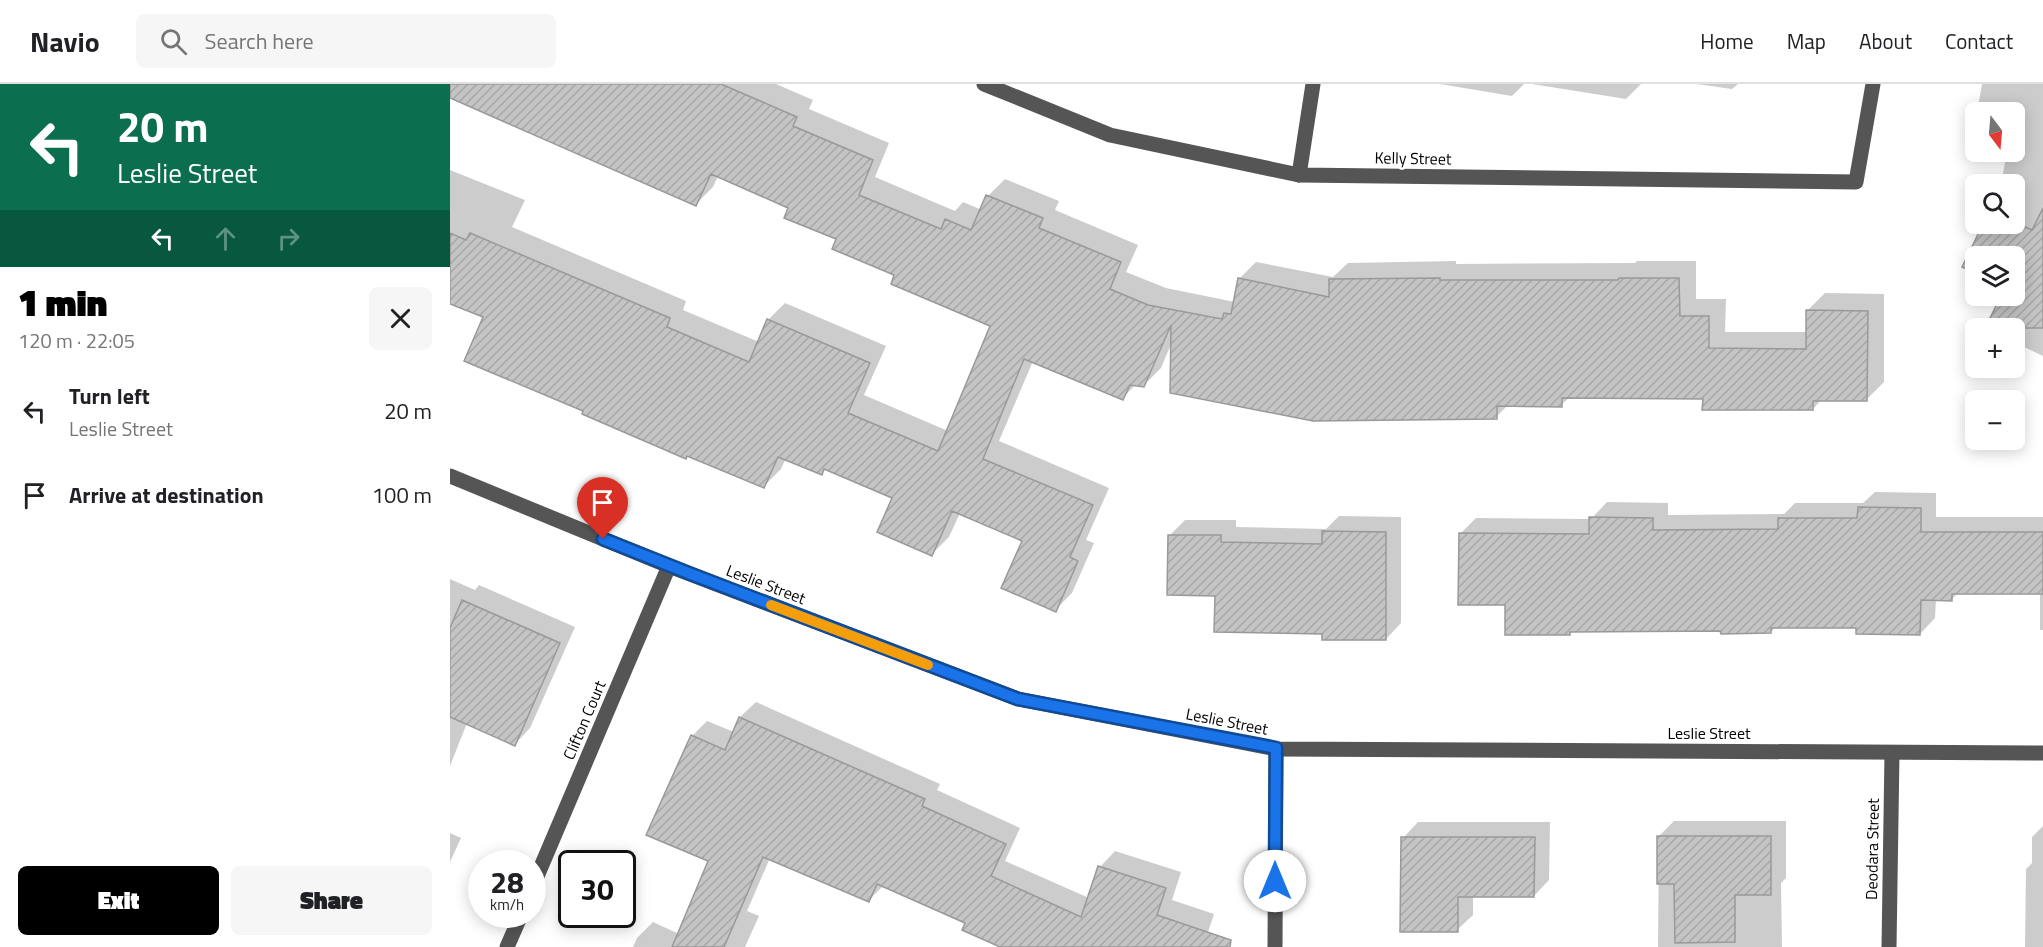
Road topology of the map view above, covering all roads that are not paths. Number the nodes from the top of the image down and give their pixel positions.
1 (984, 84) edge
2 (1313, 84) edge
3 (1873, 84) edge
4 (1299, 175) junction
5 (450, 476) edge
6 (669, 566) junction
7 (1276, 748) junction
8 (1892, 753) junction
9 (2043, 753) edge
10 (546, 855) edge
11 (515, 928) edge
12 (507, 947) edge
13 (1275, 947) edge
14 (1888, 947) edge

1 - 4 street, Kelly Street
2 - 4 street
3 - 4 street, Kelly Street
5 - 6 street, Leslie Street
6 - 7 street, Leslie Street
6 - 10 street, Clifton Court
7 - 8 street, Leslie Street
7 - 13 street
8 - 9 street, Leslie Street
8 - 14 street, Deodara Street
11 - 12 street

